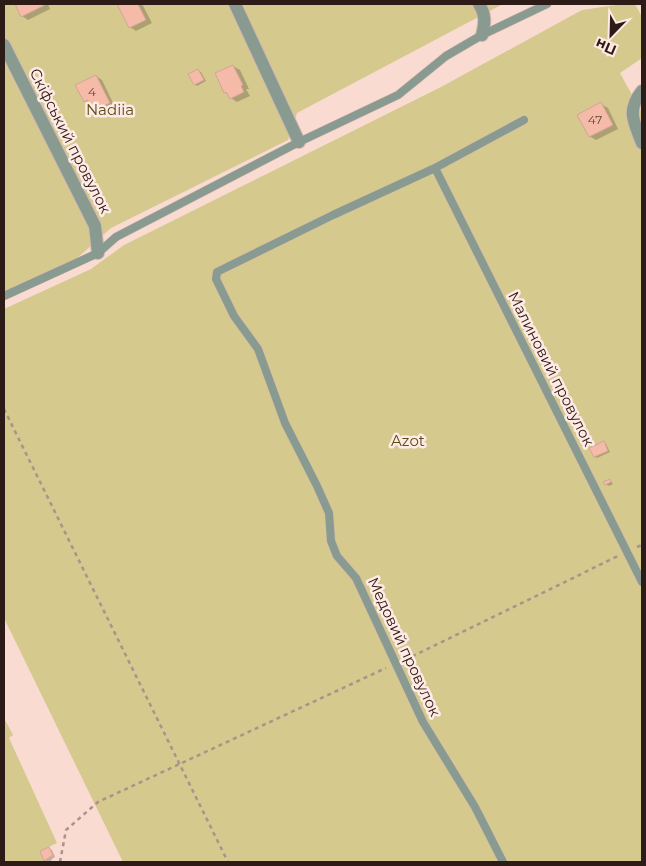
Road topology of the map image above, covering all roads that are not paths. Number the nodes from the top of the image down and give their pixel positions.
1 (235, 4) edge
2 (479, 4) edge
3 (547, 4) edge
4 (482, 35) junction
5 (4, 45) edge
6 (642, 91) edge
7 (524, 120) dead end
8 (300, 142) junction
9 (642, 144) edge
10 (435, 168) junction
11 (98, 253) junction
12 (4, 296) edge
13 (642, 582) edge
14 (503, 862) edge

1 - 8 street
2 - 4 street
3 - 4 lane
4 - 8 lane
5 - 11 street, Скіфський провулок
6 - 9 street
7 - 10 lane
8 - 11 lane
10 - 13 lane, Малиновий провулок
10 - 14 lane, Медовий провулок
11 - 12 lane

